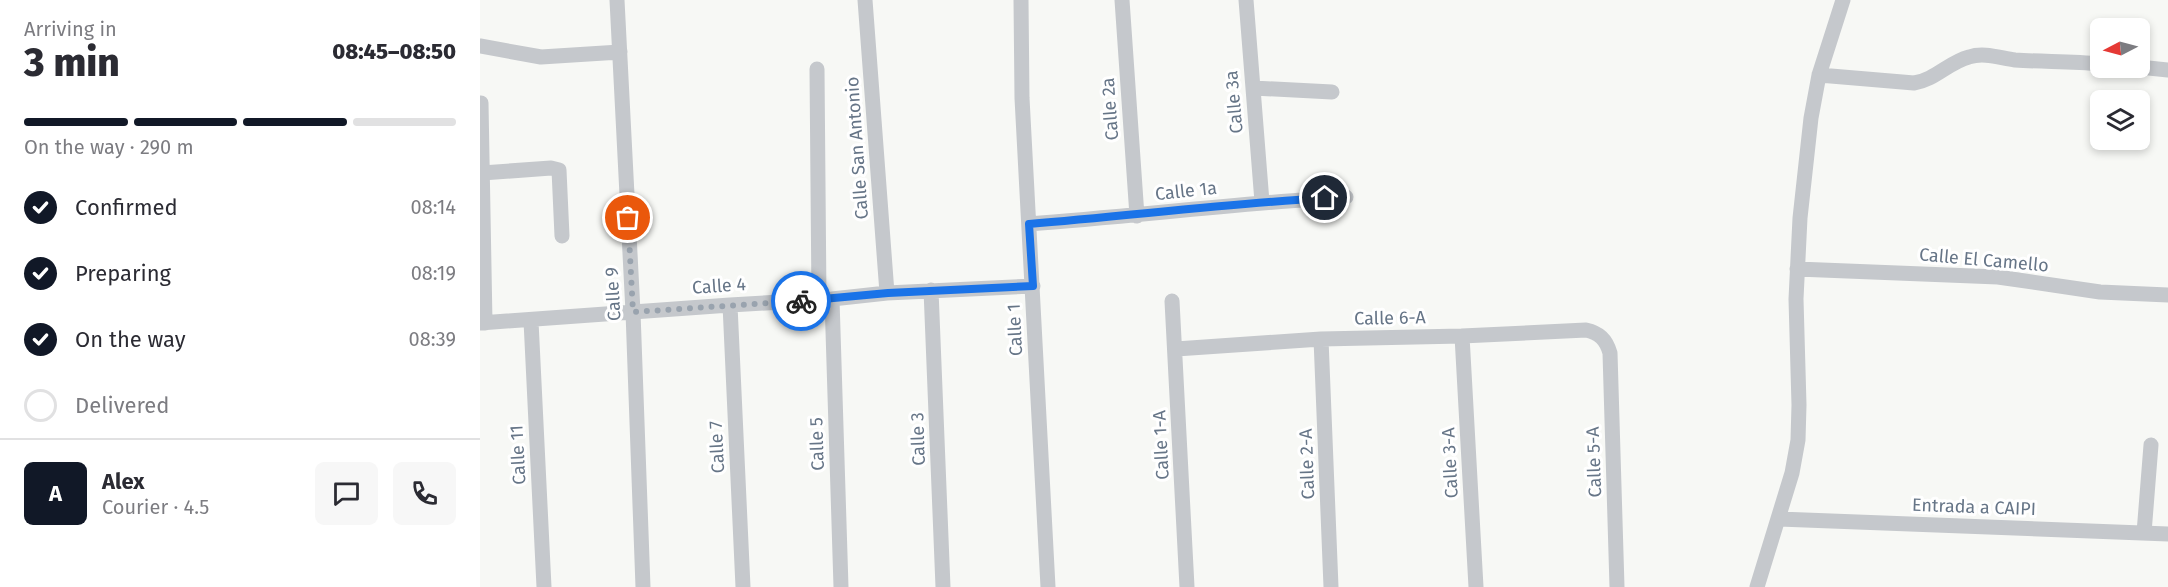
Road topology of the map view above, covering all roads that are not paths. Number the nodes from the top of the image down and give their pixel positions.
1 (617, 0) edge
2 (865, 0) edge
3 (1022, 0) edge
4 (1122, 0) edge
5 (1246, 0) edge
6 (1843, 0) edge
7 (480, 46) edge
8 (620, 52) junction
9 (2090, 63) edge
10 (2150, 68) edge
11 (817, 69) dead end
12 (2168, 70) edge
13 (1820, 75) junction
14 (1253, 88) junction
15 (1332, 92) dead end
16 (481, 103) edge
17 (482, 173) junction
18 (1346, 197) dead end
19 (1262, 202) junction
20 (1137, 216) junction
21 (1029, 224) junction
22 (562, 236) dead end
23 (1797, 269) junction
24 (1033, 286) junction
25 (931, 290) junction
26 (888, 293) junction
27 (2168, 295) edge
28 (825, 300) junction
29 (1172, 301) dead end
30 (730, 305) junction
31 (633, 312) junction
32 (531, 321) junction
33 (482, 323) edge
34 (1462, 336) junction
35 (1602, 337) joint
36 (1321, 339) junction
37 (1176, 349) junction
38 (2151, 445) dead end
39 (1779, 519) junction
40 (2144, 533) junction
41 (2168, 534) edge
42 (544, 587) edge
43 (643, 587) edge
44 (743, 587) edge
45 (841, 587) edge
46 (943, 587) edge
47 (1048, 587) edge
48 (1187, 587) edge
49 (1331, 587) edge
50 (1476, 587) edge
51 (1617, 587) edge
52 (1757, 587) edge

1 - 8 street, Calle 9
2 - 26 street, Calle San Antonio
3 - 21 street, Calle 1
4 - 20 street, Calle 2a
5 - 14 street, Calle 3a
6 - 13 street
7 - 8 street
8 - 31 street, Calle 9
9 - 13 street
10 - 12 street
11 - 28 street, Calle 5
13 - 23 street
14 - 15 street
14 - 19 street, Calle 3a
16 - 17 street
17 - 22 street
17 - 33 street
18 - 19 street, Calle 1a
19 - 20 street, Calle 1a
20 - 21 street, Calle 1a
21 - 24 street, Calle 1
23 - 27 street, Calle El Camello
23 - 39 street
24 - 25 street, Calle 4
24 - 47 street, Calle 1
25 - 26 street, Calle 4
25 - 46 street, Calle 3
26 - 28 street, Calle 4
28 - 30 street, Calle 4
28 - 45 street, Calle 5
29 - 37 street, Calle 1-A
30 - 31 street, Calle 4
30 - 44 street, Calle 7
31 - 32 street, Calle 4
31 - 43 street, Calle 9
32 - 33 street, Calle 4
32 - 42 street, Calle 11
34 - 35 street, Calle 6-A
34 - 36 street, Calle 6-A
34 - 50 street, Calle 3-A
35 - 51 street, Calle 5-A
36 - 37 street, Calle 6-A
36 - 49 street, Calle 2-A
37 - 48 street, Calle 1-A
38 - 40 street
39 - 40 street, Entrada a CAIPI
39 - 52 street
40 - 41 street, Entrada a CAIPI

